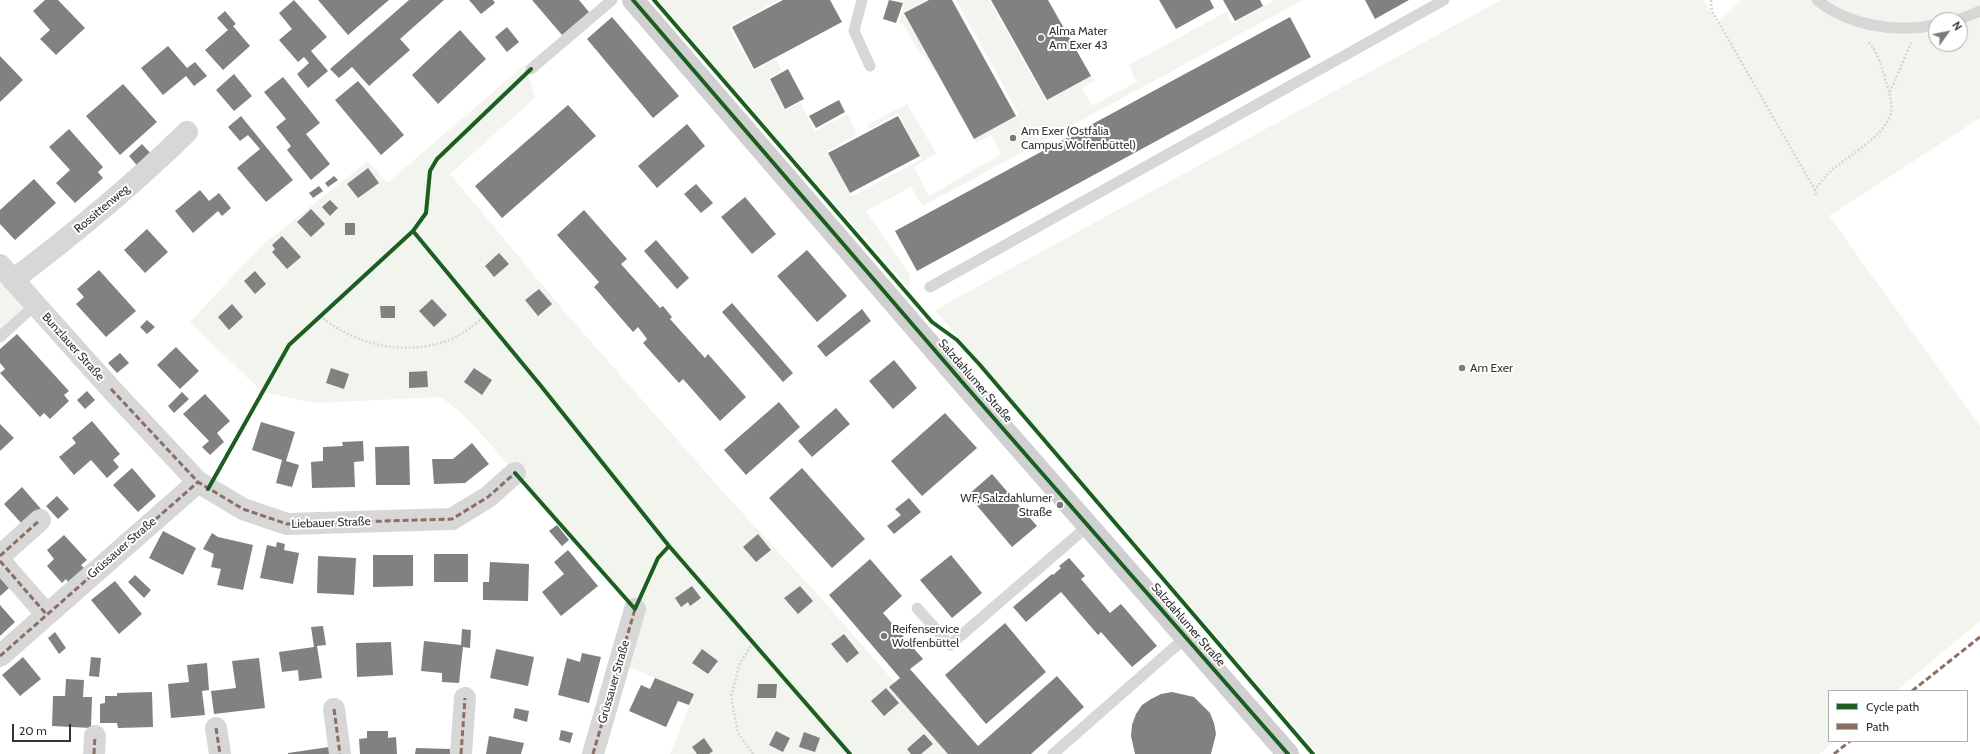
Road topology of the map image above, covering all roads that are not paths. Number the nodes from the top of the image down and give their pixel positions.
1 (612, 0) edge
2 (633, 0) edge
3 (862, 0) edge
4 (1444, 0) edge
5 (1817, 0) edge
6 (1980, 11) edge
7 (1968, 16) edge
8 (1928, 26) edge
9 (870, 66) dead end
10 (531, 69) dead end
11 (186, 132) dead end
12 (7, 273) edge
13 (930, 287) dead end
14 (35, 305) junction
15 (0, 337) edge
16 (111, 389) joint
17 (515, 473) dead end
18 (198, 482) junction
19 (40, 520) dead end
20 (1089, 525) junction
21 (0, 556) edge
22 (0, 561) edge
23 (917, 608) dead end
24 (635, 609) dead end
25 (47, 615) junction
26 (1185, 638) junction
27 (0, 656) edge
28 (465, 698) dead end
29 (334, 709) dead end
30 (216, 728) dead end
31 (220, 754) edge
32 (340, 754) edge
33 (461, 754) edge
34 (593, 754) edge
35 (1053, 754) edge
36 (1287, 754) edge

1 - 10 lane
2 - 20 street, Salzdahlumer Straße
3 - 9 lane
4 - 13 lane
5 - 8 lane
6 - 7 lane
11 - 12 street, Rossittenweg
12 - 14 street, Bunzlauer Straße
14 - 15 lane, Bunzlauer Straße
14 - 16 street, Bunzlauer Straße
16 - 18 street, Liebauer Straße
17 - 18 street, Liebauer Straße
18 - 25 street, Grüssauer Straße
19 - 21 street
20 - 23 lane
20 - 26 street, Salzdahlumer Straße
22 - 25 street
24 - 34 street, Grüssauer Straße
25 - 27 street, Grüssauer Straße
26 - 35 lane
26 - 36 street, Salzdahlumer Straße
28 - 33 street
29 - 32 street
30 - 31 street

